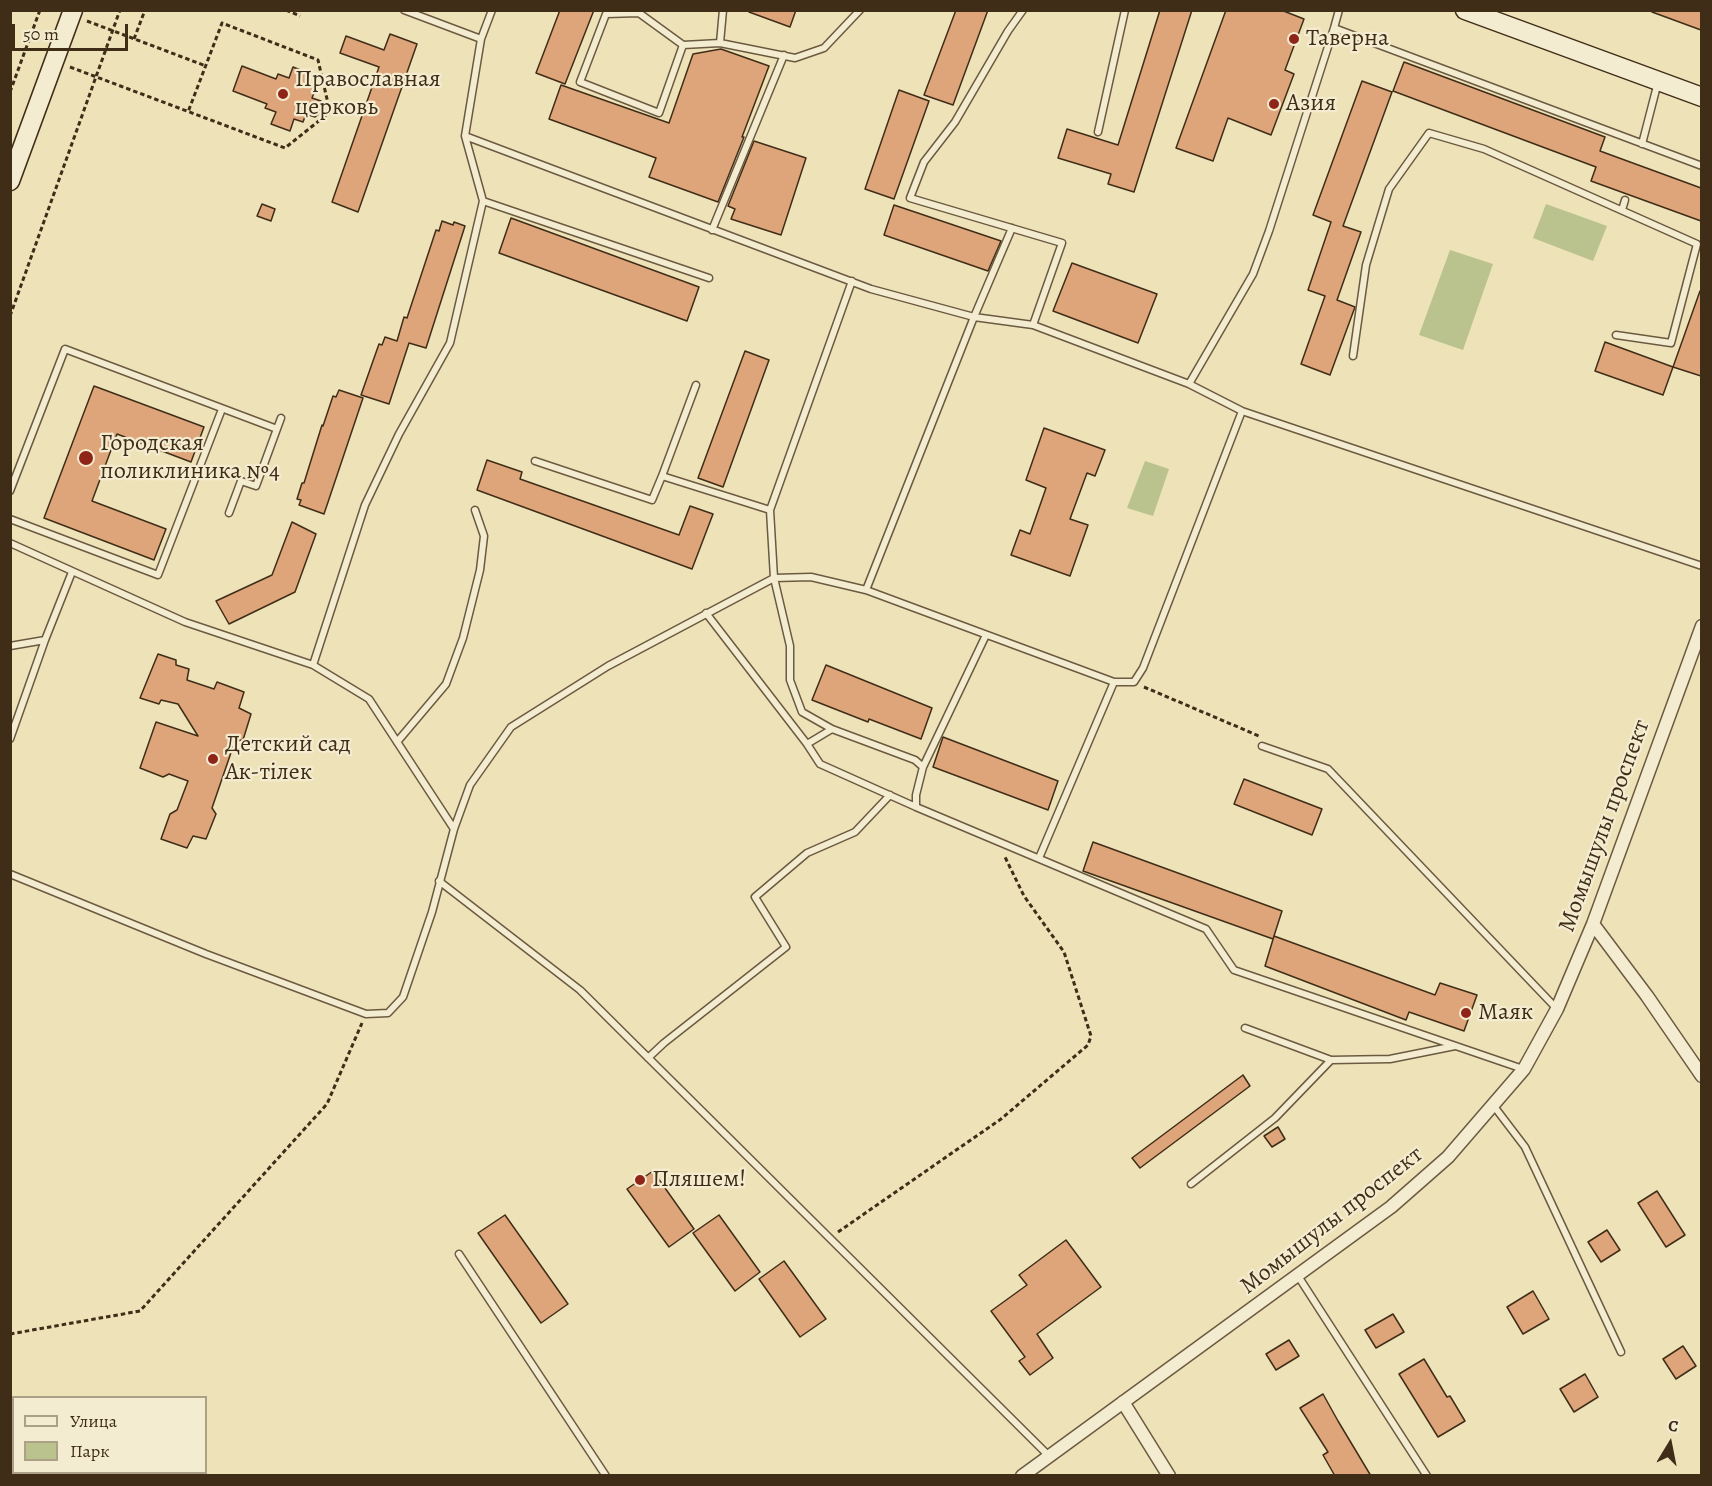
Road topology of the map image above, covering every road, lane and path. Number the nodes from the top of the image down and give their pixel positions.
1 (40, 10) edge
2 (120, 10) edge
3 (145, 10) edge
4 (286, 10) edge
5 (404, 10) edge
6 (492, 10) edge
7 (723, 10) edge
8 (860, 10) edge
9 (1023, 10) edge
10 (1125, 10) edge
11 (1339, 10) edge
12 (1465, 10) edge
13 (640, 12) edge
14 (72, 13) edge
15 (300, 16) dead end
16 (1334, 28) junction
17 (113, 31) junction
18 (134, 39) junction
19 (481, 39) junction
20 (720, 43) junction
21 (683, 45) junction
22 (784, 55) junction
23 (54, 61) junction
24 (206, 66) junction
25 (96, 76) junction
26 (1658, 81) junction
27 (10, 92) edge
28 (1701, 97) edge
29 (188, 112) junction
30 (1098, 132) dead end
31 (465, 136) junction
32 (1642, 144) junction
33 (1701, 166) edge
34 (10, 181) edge
35 (1625, 200) dead end
36 (483, 201) junction
37 (1622, 210) junction
38 (1012, 228) junction
39 (712, 230) junction
40 (709, 278) dead end
41 (852, 281) junction
42 (10, 316) edge
43 (974, 317) junction
44 (1033, 325) junction
45 (1616, 335) dead end
46 (1353, 356) dead end
47 (1189, 384) junction
48 (696, 385) dead end
49 (222, 409) junction
50 (1242, 411) junction
51 (281, 418) dead end
52 (277, 429) junction
53 (535, 461) dead end
54 (662, 476) junction
55 (10, 491) edge
56 (475, 510) dead end
57 (770, 510) junction
58 (229, 513) dead end
59 (10, 519) edge
60 (10, 543) edge
61 (1701, 566) edge
62 (72, 572) junction
63 (774, 578) junction
64 (866, 590) junction
65 (706, 613) junction
66 (1701, 626) edge
67 (986, 635) junction
68 (45, 640) junction
69 (10, 646) edge
70 (313, 665) junction
71 (1114, 682) junction
72 (1134, 682) junction
73 (832, 729) junction
74 (10, 739) edge
75 (397, 742) junction
76 (807, 744) junction
77 (1262, 746) joint
78 (923, 767) junction
79 (890, 795) junction
80 (916, 807) junction
81 (454, 829) junction
82 (996, 840) junction
83 (1039, 858) junction
84 (10, 874) edge
85 (439, 881) junction
86 (1593, 924) junction
87 (1557, 1009) junction
88 (366, 1014) junction
89 (1245, 1028) dead end
90 (1456, 1046) junction
91 (648, 1058) junction
92 (1330, 1060) junction
93 (1524, 1069) junction
94 (1701, 1076) edge
95 (1493, 1105) junction
96 (1191, 1184) dead end
97 (829, 1238) junction
98 (459, 1254) dead end
99 (1298, 1276) junction
100 (10, 1334) edge
101 (1621, 1352) dead end
102 (1123, 1402) junction
103 (1049, 1456) junction
104 (606, 1476) edge
105 (1022, 1476) edge
106 (1169, 1476) edge
107 (1427, 1476) edge

1 - 27 path
2 - 17 path
3 - 18 path
4 - 15 path
5 - 19 lane
6 - 19 lane
7 - 20 lane
8 - 22 lane
9 - 38 lane
10 - 30 lane
11 - 16 lane
12 - 26 street
13 - 21 lane
13 - 21 lane
14 - 17 path
14 - 23 street
16 - 32 lane
16 - 47 lane
17 - 18 path
17 - 25 path
18 - 24 path
19 - 31 lane
20 - 21 lane
20 - 22 lane
22 - 39 lane
23 - 25 path
23 - 34 street
24 - 29 path
24 - 29 path
25 - 29 path
25 - 42 path
26 - 28 street
26 - 32 lane
31 - 36 lane
31 - 39 lane
32 - 33 lane
35 - 37 lane
36 - 40 lane
36 - 70 lane
37 - 45 lane
37 - 46 lane
38 - 43 lane
38 - 44 lane
39 - 41 lane
41 - 43 lane
41 - 57 lane
43 - 44 lane
43 - 64 lane
44 - 47 lane
47 - 50 lane
48 - 54 lane
49 - 52 lane
49 - 55 lane
49 - 59 lane
50 - 61 lane
50 - 72 lane
51 - 52 lane
52 - 58 lane
53 - 54 lane
54 - 57 lane
56 - 75 lane
57 - 63 lane
60 - 62 lane
62 - 68 lane
62 - 70 lane
63 - 64 lane
63 - 65 lane
63 - 73 lane
64 - 67 lane
65 - 76 lane
65 - 81 lane
66 - 86 street, Момышулы проспект
67 - 71 lane
67 - 78 lane
68 - 69 lane
68 - 74 lane
70 - 75 lane
71 - 72 lane
71 - 83 lane
72 - 77 path
73 - 76 lane
73 - 78 lane
75 - 81 lane
76 - 79 lane
77 - 87 lane
78 - 80 lane
79 - 80 lane
79 - 91 lane
80 - 82 lane
81 - 85 lane
82 - 83 lane
82 - 97 path
83 - 90 lane
84 - 88 lane
85 - 88 lane
85 - 91 lane
86 - 87 street, Момышулы проспект
86 - 94 street
87 - 93 street, Момышулы проспект
88 - 100 path
89 - 92 lane
90 - 92 lane
90 - 93 lane
91 - 97 lane
92 - 96 lane
93 - 95 street, Момышулы проспект
95 - 99 street, Момышулы проспект
95 - 101 lane
97 - 103 lane
98 - 104 lane
99 - 102 street, Момышулы проспект
99 - 107 lane
102 - 103 street, Момышулы проспект
102 - 106 street
103 - 105 street, Момышулы проспект

